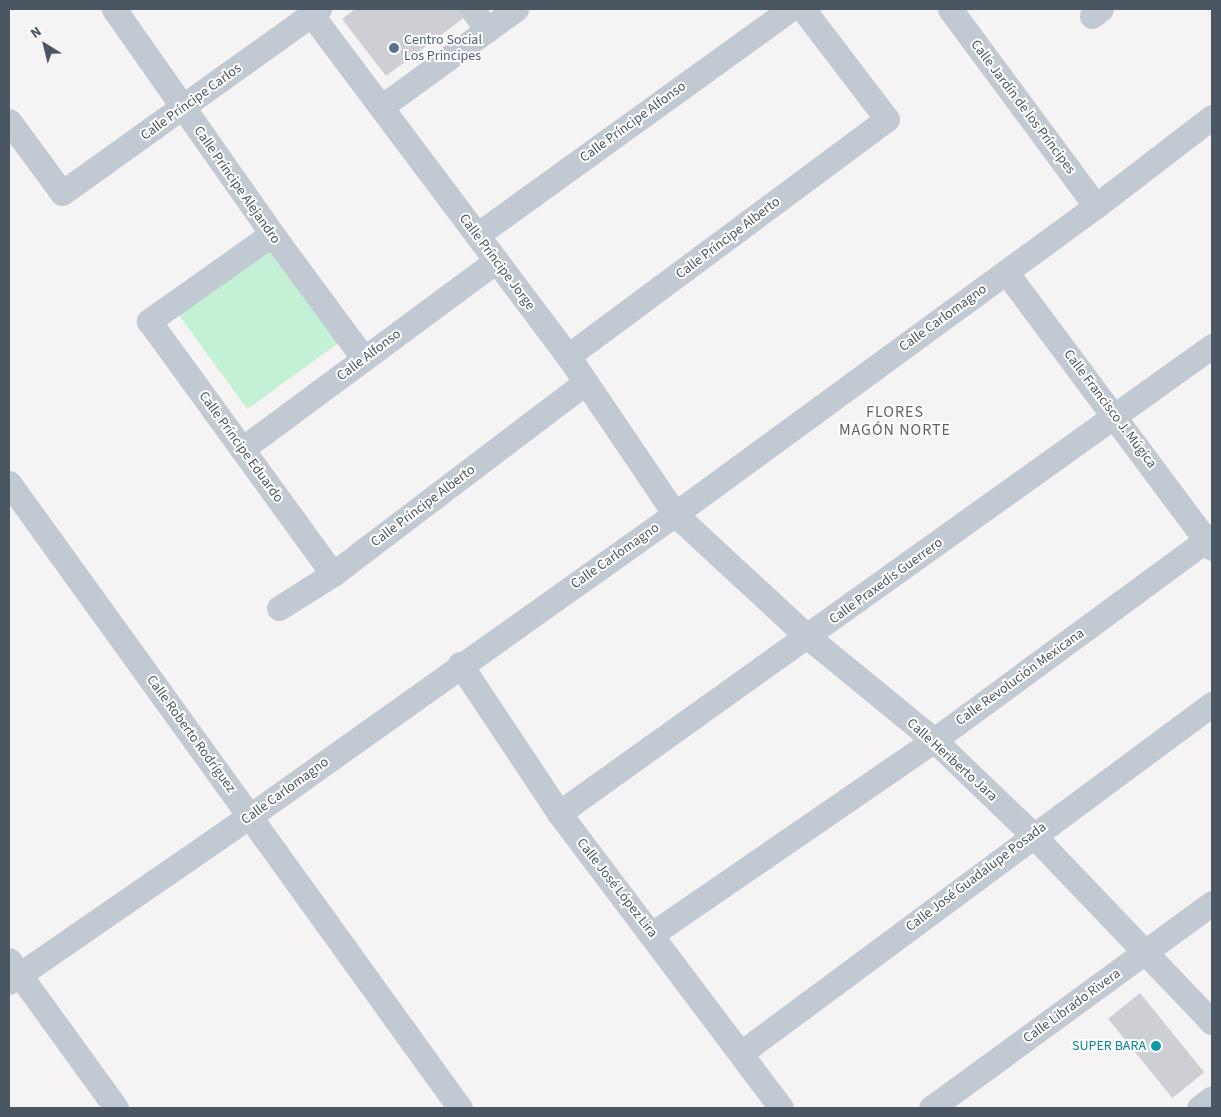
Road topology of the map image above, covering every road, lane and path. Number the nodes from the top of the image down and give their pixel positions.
1 (114, 9) edge
2 (472, 9) edge
3 (516, 9) edge
4 (790, 9) edge
5 (803, 9) edge
6 (950, 9) edge
7 (315, 12) edge
8 (487, 30) junction
9 (381, 107) junction
10 (183, 109) junction
11 (1212, 117) edge
12 (9, 121) edge
13 (1096, 206) junction
14 (272, 234) junction
15 (477, 234) junction
16 (496, 261) junction
17 (1006, 272) junction
18 (1212, 346) edge
19 (568, 356) junction
20 (364, 359) junction
21 (585, 383) junction
22 (1116, 416) junction
23 (242, 449) junction
24 (9, 483) edge
25 (675, 514) junction
26 (1210, 542) edge
27 (333, 574) junction
28 (279, 608) dead end
29 (808, 637) junction
30 (460, 664) junction
31 (1212, 704) edge
32 (934, 740) junction
33 (559, 813) junction
34 (250, 816) junction
35 (1033, 835) junction
36 (1212, 903) edge
37 (652, 934) junction
38 (1145, 952) junction
39 (12, 973) edge
40 (1212, 1022) edge
41 (741, 1053) junction
42 (1212, 1098) edge
43 (116, 1108) edge
44 (460, 1108) edge
45 (781, 1108) edge
46 (931, 1108) edge
47 (1199, 1108) edge

1 - 10 street, Calle Príncipe Alejandro
2 - 8 street
3 - 8 street
4 - 15 street, Calle Príncipe Alfonso
5 - 19 street, Calle Príncipe Alberto
6 - 13 street, Calle Jardín de los Príncipes
7 - 9 street, Calle Príncipe Jorge
7 - 10 street, Calle Príncipe Carlos
8 - 9 street
9 - 15 street, Calle Príncipe Jorge
10 - 12 street, Calle Príncipe Carlos
10 - 14 street, Calle Príncipe Alejandro
11 - 13 street, Calle Carlomagno
13 - 17 street, Calle Carlomagno
14 - 20 street, Calle Príncipe Alejandro
14 - 23 street, Calle Príncipe Eduardo
15 - 16 street, Calle Príncipe Jorge
16 - 19 street, Calle Príncipe Jorge
16 - 20 street, Calle Alfonso
17 - 22 street, Calle Francisco J. Múgica
17 - 25 street, Calle Carlomagno
18 - 22 street, Calle Praxedis Guerrero
19 - 21 street, Calle Príncipe Jorge
20 - 23 street, Calle Alfonso
21 - 25 street, Calle Príncipe Jorge
21 - 27 street, Calle Príncipe Alberto
22 - 26 street, Calle Francisco J. Múgica
22 - 29 street, Calle Praxedis Guerrero
23 - 27 street, Calle Príncipe Eduardo
24 - 34 street, Calle Roberto Rodríguez
25 - 29 street, Calle Heriberto Jara
25 - 30 street, Calle Carlomagno
26 - 32 street, Calle Revolución Mexicana
27 - 28 street, Calle Príncipe Alberto
29 - 32 street, Calle Heriberto Jara
29 - 33 street, Calle Praxedis Guerrero
30 - 33 street, Calle José López Lira
30 - 34 street, Calle Carlomagno
31 - 35 street, Calle José Guadalupe Posada
32 - 35 street, Calle Heriberto Jara
32 - 37 street, Calle Revolución Mexicana
33 - 37 street, Calle José López Lira
34 - 39 street, Calle Carlomagno
34 - 44 street, Calle Roberto Rodríguez
35 - 38 street, Calle Heriberto Jara
35 - 41 street, Calle José Guadalupe Posada
36 - 38 street, Calle Librado Rivera
37 - 41 street, Calle José López Lira
38 - 40 street, Calle Heriberto Jara
38 - 46 street, Calle Librado Rivera
39 - 43 street
41 - 45 street, Calle José López Lira
42 - 47 street

